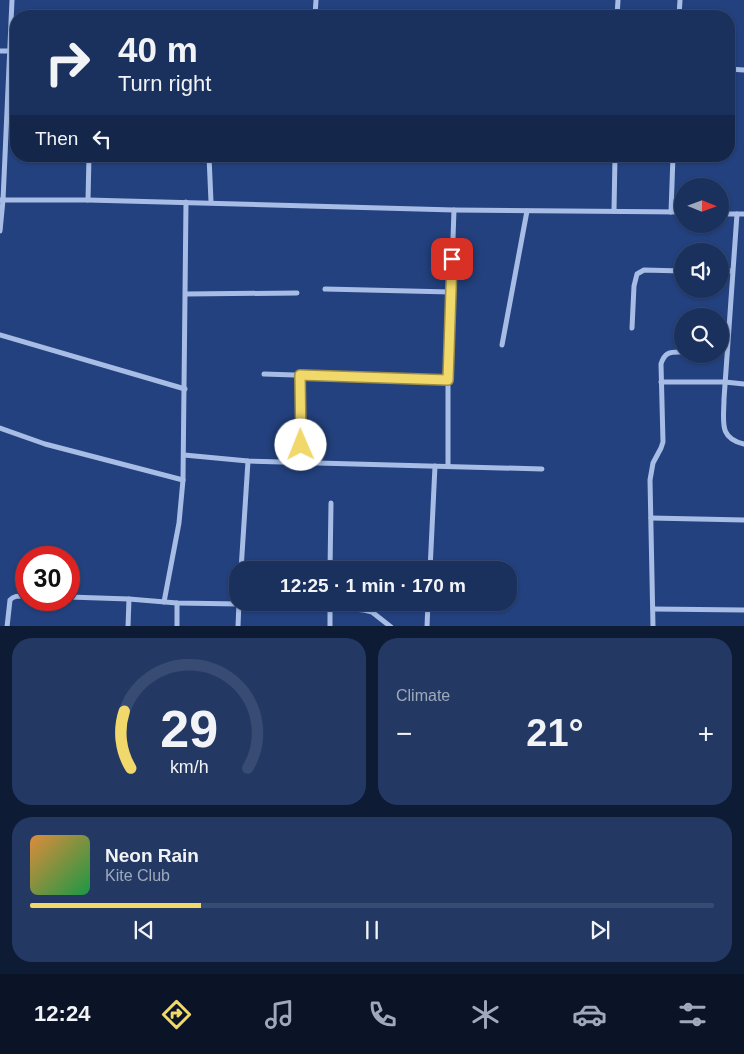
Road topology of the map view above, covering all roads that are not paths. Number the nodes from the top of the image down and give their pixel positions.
1 (0, 51) edge
2 (10, 51) joint
3 (89, 162) edge
4 (209, 162) edge
5 (615, 162) edge
6 (673, 162) edge
7 (2, 200) edge
8 (88, 200) junction
9 (186, 202) junction
10 (211, 202) junction
11 (454, 210) junction
12 (527, 211) junction
13 (614, 211) junction
14 (671, 212) joint
15 (729, 214) edge
16 (737, 214) junction
17 (744, 214) edge
18 (0, 231) edge
19 (674, 271) edge
20 (732, 271) joint
21 (325, 289) dead end
22 (451, 292) junction
23 (297, 293) dead end
24 (186, 294) junction
25 (729, 319) edge
26 (632, 328) dead end
27 (0, 335) edge
28 (502, 345) dead end
29 (674, 353) edge
30 (726, 363) edge
31 (264, 374) dead end
32 (300, 375) junction
33 (448, 380) junction
34 (660, 382) junction
35 (725, 382) junction
36 (744, 384) edge
37 (185, 389) junction
38 (0, 428) edge
39 (744, 444) edge
40 (184, 456) junction
41 (248, 462) junction
42 (301, 463) junction
43 (435, 466) junction
44 (448, 466) junction
45 (542, 469) dead end
46 (183, 480) junction
47 (331, 503) dead end
48 (651, 518) junction
49 (744, 520) edge
50 (242, 561) edge
51 (330, 561) edge
52 (430, 561) edge
53 (15, 596) edge
54 (80, 597) edge
55 (129, 599) junction
56 (164, 602) junction
57 (177, 603) junction
58 (229, 603) edge
59 (653, 609) junction
60 (744, 610) edge
61 (239, 611) edge
62 (330, 611) edge
63 (368, 611) edge
64 (428, 611) edge
65 (7, 626) edge
66 (128, 626) edge
67 (177, 626) edge
68 (238, 626) edge
69 (330, 626) edge
70 (391, 626) edge
71 (427, 626) edge
72 (653, 626) edge

1 - 2 street
2 - 7 street
3 - 8 street
4 - 10 street
5 - 13 street
6 - 14 street
7 - 8 street
7 - 18 street
8 - 9 street
9 - 10 street
9 - 24 street
10 - 11 street
11 - 12 street
11 - 22 street
12 - 13 street
12 - 28 street
13 - 14 street
15 - 16 street
16 - 17 street
16 - 20 street
19 - 26 street
20 - 25 street
21 - 22 street
22 - 33 street
23 - 24 street
24 - 37 street
27 - 37 street
29 - 34 street
30 - 35 street
31 - 32 street
32 - 33 street
32 - 42 street
33 - 44 street
34 - 35 street
34 - 48 street
35 - 36 street
35 - 39 street
37 - 40 street
38 - 46 street
40 - 41 street
40 - 46 street
41 - 42 street
41 - 50 street
42 - 43 street
43 - 44 street
43 - 52 street
44 - 45 street
46 - 56 street
47 - 51 street
48 - 49 street
48 - 59 street
53 - 65 street
54 - 55 street
55 - 56 street
55 - 66 street
56 - 57 street
57 - 58 street
57 - 67 street
59 - 60 street
59 - 72 street
61 - 68 street
62 - 69 street
63 - 70 street
64 - 71 street

